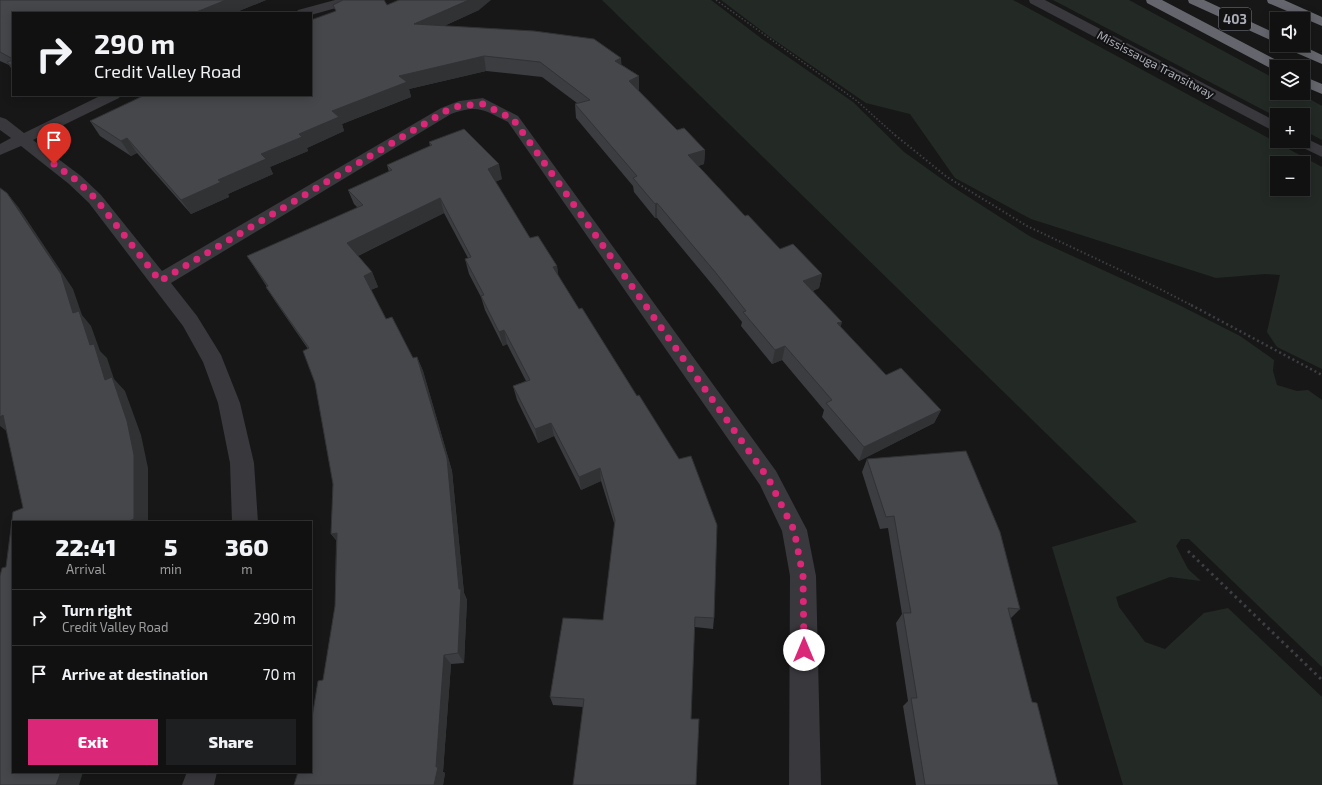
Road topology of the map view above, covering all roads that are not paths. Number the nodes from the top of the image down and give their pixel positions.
1 (349, 0) edge
2 (1035, 0) edge
3 (1152, 0) edge
4 (1194, 0) edge
5 (1274, 0) edge
6 (1302, 0) edge
7 (1322, 8) edge
8 (307, 12) edge
9 (1322, 22) edge
10 (1270, 36) edge
11 (1305, 52) edge
12 (1322, 60) edge
13 (1270, 62) edge
14 (1310, 84) edge
15 (1322, 90) edge
16 (112, 96) edge
17 (0, 122) edge
18 (1270, 124) edge
19 (23, 140) junction
20 (1310, 146) edge
21 (0, 150) edge
22 (1322, 152) edge
23 (160, 281) junction
24 (245, 521) edge
25 (202, 773) edge
26 (198, 785) edge
27 (805, 785) edge

1 - 8 street
2 - 18 street, Mississauga Transitway
3 - 13 highway
4 - 10 highway, 403
5 - 9 highway
6 - 7 highway
11 - 12 highway
14 - 15 highway
16 - 19 street
17 - 19 street
19 - 21 street
19 - 23 street
20 - 22 street
23 - 24 street
23 - 27 street
25 - 26 street

